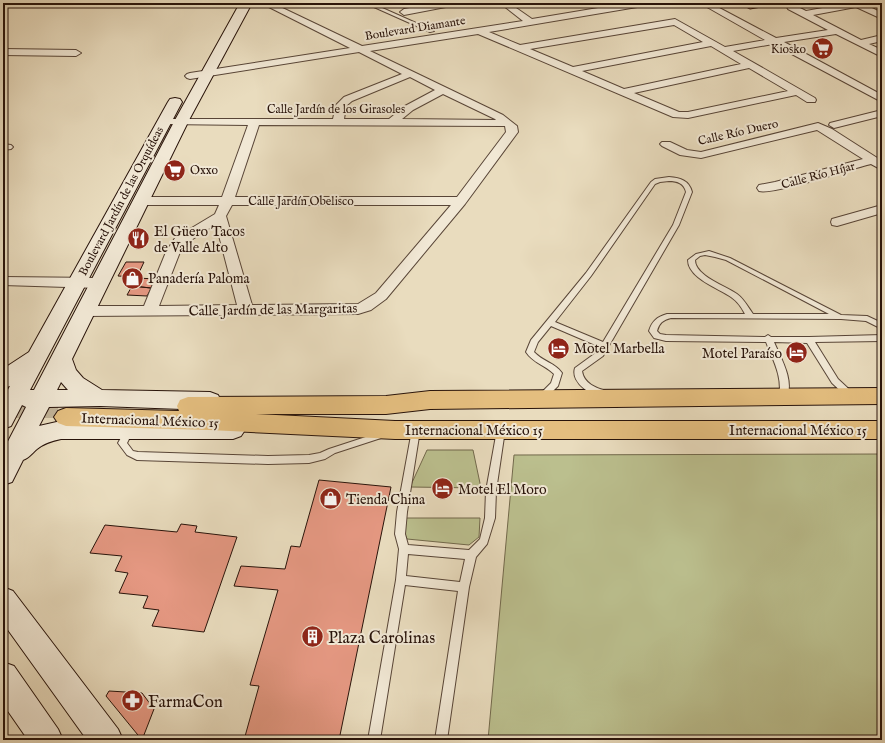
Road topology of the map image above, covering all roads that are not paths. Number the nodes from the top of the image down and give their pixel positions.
1 (8, 3) edge
2 (230, 3) edge
3 (246, 3) edge
4 (265, 3) edge
5 (367, 3) edge
6 (451, 3) edge
7 (504, 3) edge
8 (597, 3) edge
9 (704, 3) edge
10 (721, 3) edge
11 (860, 4) edge
12 (3, 7) edge
13 (791, 7) dead end
14 (569, 8) junction
15 (646, 10) edge
16 (404, 12) dead end
17 (578, 14) junction
18 (805, 14) junction
19 (522, 16) junction
20 (882, 16) edge
21 (746, 17) junction
22 (734, 19) junction
23 (530, 22) junction
24 (662, 24) junction
25 (432, 31) junction
26 (478, 31) junction
27 (836, 31) junction
28 (845, 36) junction
29 (882, 38) edge
30 (773, 40) junction
31 (713, 43) junction
32 (785, 43) junction
33 (859, 43) junction
34 (797, 45) junction
35 (355, 47) junction
36 (520, 48) junction
37 (724, 50) junction
38 (3, 52) edge
39 (76, 53) dead end
40 (882, 54) edge
41 (734, 55) junction
42 (751, 65) junction
43 (573, 70) junction
44 (200, 72) junction
45 (410, 74) junction
46 (856, 81) junction
47 (442, 90) junction
48 (882, 91) edge
49 (623, 92) junction
50 (797, 92) junction
51 (882, 99) edge
52 (811, 100) dead end
53 (882, 113) edge
54 (165, 120) junction
55 (182, 120) junction
56 (256, 121) junction
57 (338, 122) junction
58 (392, 122) junction
59 (508, 123) junction
60 (834, 124) dead end
61 (666, 144) dead end
62 (877, 163) edge
63 (763, 188) dead end
64 (141, 201) junction
65 (227, 201) junction
66 (461, 201) junction
67 (882, 210) edge
68 (220, 216) junction
69 (837, 222) dead end
70 (3, 281) edge
71 (78, 282) junction
72 (100, 283) junction
73 (246, 310) junction
74 (85, 311) junction
75 (150, 311) junction
76 (750, 316) junction
77 (841, 317) junction
78 (551, 323) junction
79 (882, 326) edge
80 (768, 338) junction
81 (882, 338) edge
82 (809, 340) junction
83 (604, 346) junction
84 (39, 354) junction
85 (61, 358) junction
86 (3, 380) edge
87 (876, 396) edge
88 (783, 397) junction
89 (100, 398) junction
90 (540, 398) junction
91 (658, 398) junction
92 (8, 399) edge
93 (42, 399) junction
94 (376, 406) junction
95 (67, 418) junction
96 (3, 420) edge
97 (405, 430) junction
98 (501, 430) junction
99 (882, 430) edge
100 (3, 431) edge
101 (26, 431) junction
102 (6, 470) edge
103 (404, 549) junction
104 (471, 555) junction
105 (401, 580) junction
106 (464, 587) junction
107 (3, 600) edge
108 (3, 677) edge
109 (47, 740) edge
110 (107, 740) edge
111 (374, 740) edge
112 (441, 740) edge

1 - 12 street
2 - 44 street, Boulevard Jardín de las Orquídeas
3 - 44 street, Boulevard Jardín de las Orquídeas
4 - 35 street
5 - 25 lane
6 - 16 street
7 - 19 street
8 - 14 street, Boulevard Diamante
9 - 22 street
10 - 21 street
11 - 18 street
11 - 20 street
13 - 18 street
14 - 17 street
14 - 19 street, Boulevard Diamante
15 - 17 street, Boulevard Diamante
15 - 24 street
17 - 23 street, Boulevard Diamante
18 - 27 street
19 - 23 street
19 - 25 street, Boulevard Diamante
21 - 22 street
21 - 32 street
22 - 30 street
23 - 26 street, Boulevard Diamante
24 - 31 street
24 - 36 street
25 - 35 street, Boulevard Diamante
26 - 35 street, Boulevard Diamante
26 - 36 street
27 - 28 street
27 - 32 street
28 - 33 street
28 - 34 street
29 - 33 street
30 - 32 street
30 - 37 street
31 - 37 street
31 - 43 street
32 - 34 street
32 - 41 street
32 - 46 street
33 - 40 street
34 - 46 street
35 - 44 street, Boulevard Diamante
35 - 45 street
36 - 43 street
37 - 41 street
38 - 39 street
41 - 42 street
42 - 49 street
42 - 50 street
43 - 49 street
44 - 54 street, Boulevard Jardín de las Orquídeas
44 - 55 street, Boulevard Jardín de las Orquídeas
45 - 47 street
45 - 57 street
46 - 48 street
46 - 51 street
47 - 58 street
47 - 59 street
49 - 50 street
50 - 52 street
53 - 60 street
54 - 55 street, Calle Jardín de los Girasoles
54 - 71 street, Boulevard Jardín de las Orquídeas
55 - 56 street, Calle Jardín de los Girasoles
55 - 64 street, Boulevard Jardín de las Orquídeas
56 - 57 street, Calle Jardín de los Girasoles
56 - 65 street
57 - 58 street, Calle Jardín de los Girasoles
58 - 59 street, Calle Jardín de los Girasoles
59 - 66 street, Calle Jardín de las Margaritas
61 - 62 street, Calle Río Duero
62 - 63 street, Calle Río Híjar
64 - 65 street, Calle Jardín Obelisco
64 - 72 street, Boulevard Jardín de las Orquídeas
65 - 66 street, Calle Jardín Obelisco
65 - 68 street
66 - 73 street, Calle Jardín de las Margaritas
67 - 69 street
68 - 73 street
68 - 75 street
70 - 71 street
71 - 72 street
71 - 84 street, Boulevard Jardín de las Orquídeas
72 - 74 street, Boulevard Jardín de las Orquídeas
73 - 75 street, Calle Jardín de las Margaritas
74 - 75 street, Calle Jardín de las Margaritas
74 - 85 street, Boulevard Jardín de las Orquídeas
76 - 77 lane
76 - 77 lane
76 - 80 lane
77 - 79 lane
78 - 83 lane
78 - 83 lane
78 - 90 lane
80 - 82 lane
80 - 88 lane
81 - 82 lane
82 - 87 lane
83 - 91 lane
84 - 86 street
84 - 92 street, Boulevard Jardín de las Orquídeas
85 - 89 street
85 - 93 street, Boulevard Jardín de las Orquídeas
87 - 88 main road, Internacional México 15
88 - 91 main road, Internacional México 15
89 - 93 street
89 - 94 street
90 - 91 main road, Internacional México 15
90 - 94 main road, Internacional México 15
92 - 93 street
92 - 96 street, Boulevard Jardín de las Orquídeas
93 - 101 street, Boulevard Jardín de las Orquídeas
94 - 95 main road, Internacional México 15
95 - 97 main road, Internacional México 15
95 - 97 street
95 - 101 street
95 - 102 street
97 - 98 main road, Internacional México 15
97 - 103 lane
98 - 99 main road, Internacional México 15
98 - 104 lane
100 - 101 street
101 - 102 street, Boulevard Jardín de las Orquídeas
103 - 104 lane
103 - 105 lane
104 - 106 lane
105 - 106 lane
105 - 111 lane
106 - 112 lane
107 - 110 street
108 - 109 street

